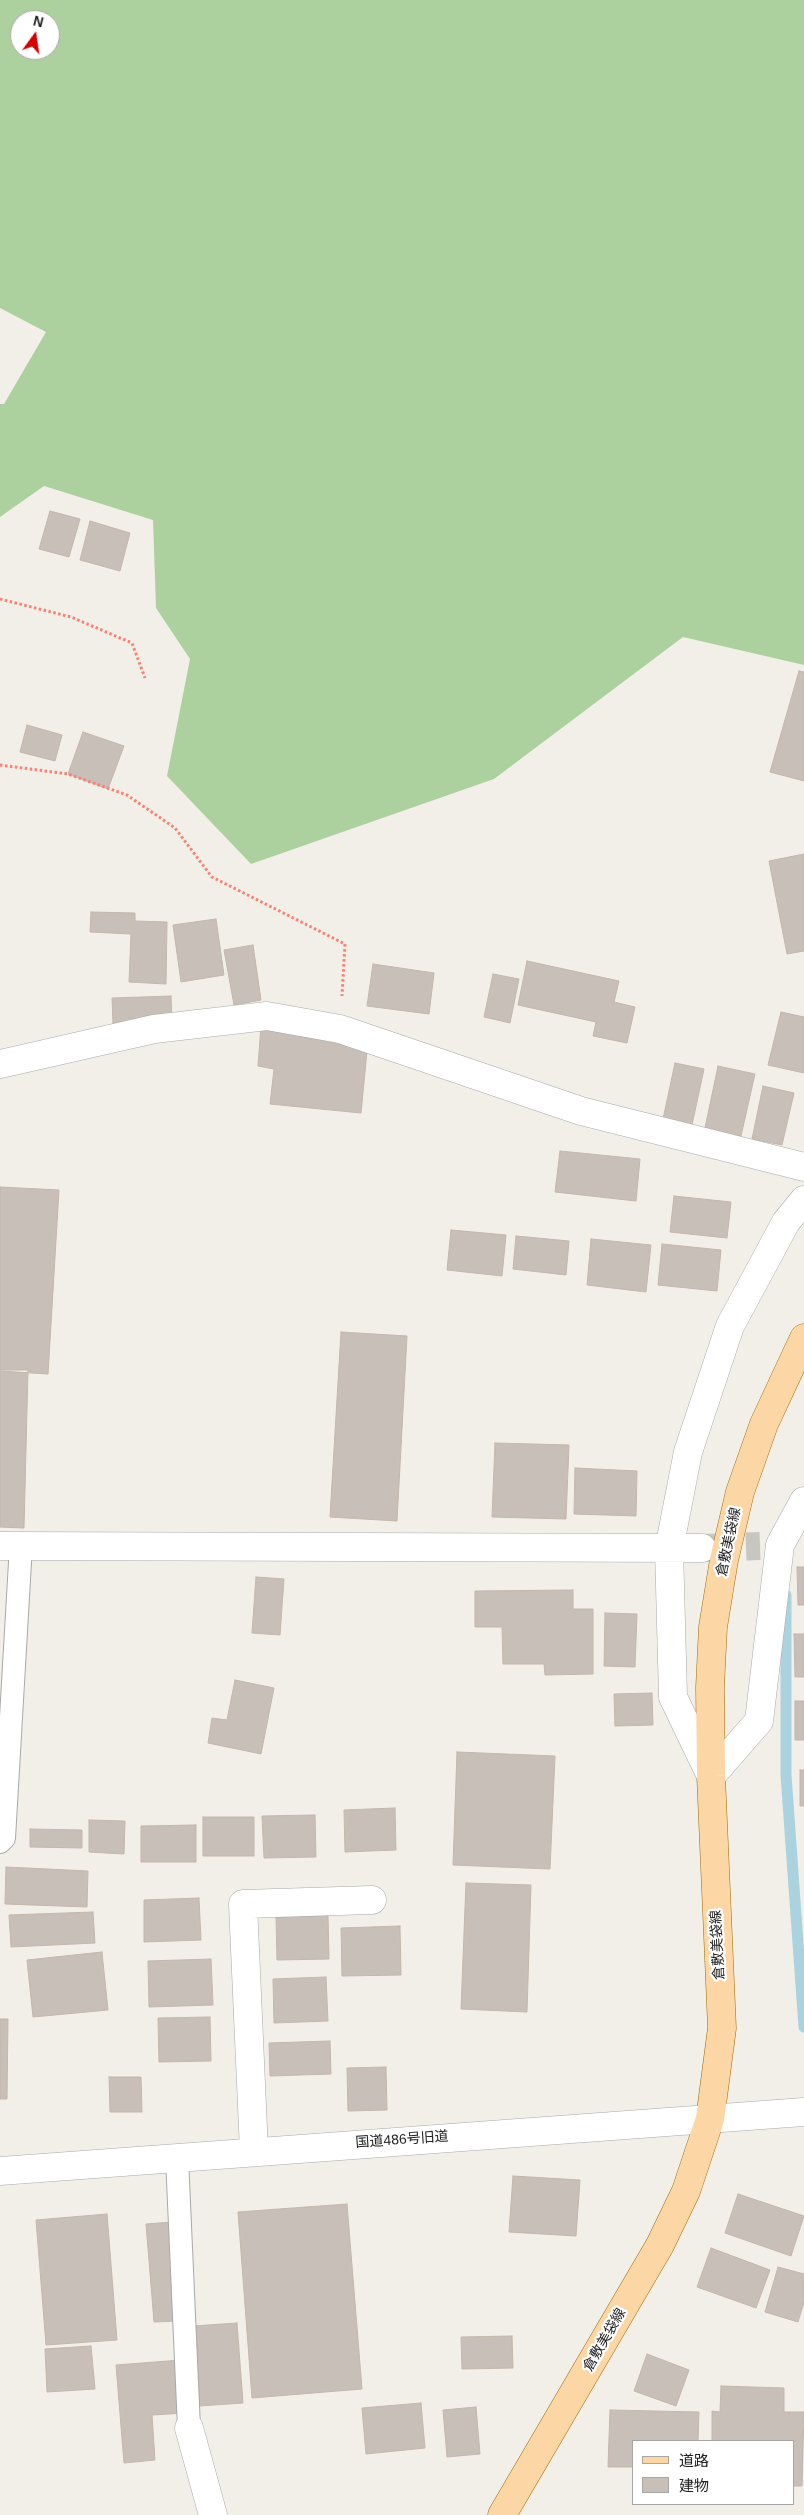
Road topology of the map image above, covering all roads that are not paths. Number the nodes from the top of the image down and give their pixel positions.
1 (0, 1064) edge
2 (804, 1167) edge
3 (804, 1200) edge
4 (804, 1338) edge
5 (804, 1501) edge
6 (10, 1545) edge
7 (781, 1545) edge
8 (702, 1548) tunnel mouth
9 (669, 1549) junction
10 (711, 1776) junction
11 (0, 1842) edge
12 (372, 1900) dead end
13 (804, 2112) edge
14 (710, 2119) junction
15 (254, 2151) junction
16 (177, 2158) junction
17 (0, 2171) edge
18 (190, 2428) joint
19 (213, 2515) edge
20 (502, 2515) edge

1 - 2 street
3 - 9 street
4 - 10 main road, 倉敷美袋線
5 - 7 street
6 - 9 street
6 - 11 lane
7 - 10 street
8 - 9 street
9 - 10 street
10 - 14 main road, 倉敷美袋線
12 - 15 street
13 - 14 street, 国道486号旧道
14 - 15 street, 国道486号旧道
14 - 20 main road, 倉敷美袋線
15 - 16 street, 国道486号旧道
16 - 17 street, 国道486号旧道
16 - 18 lane
18 - 19 street

